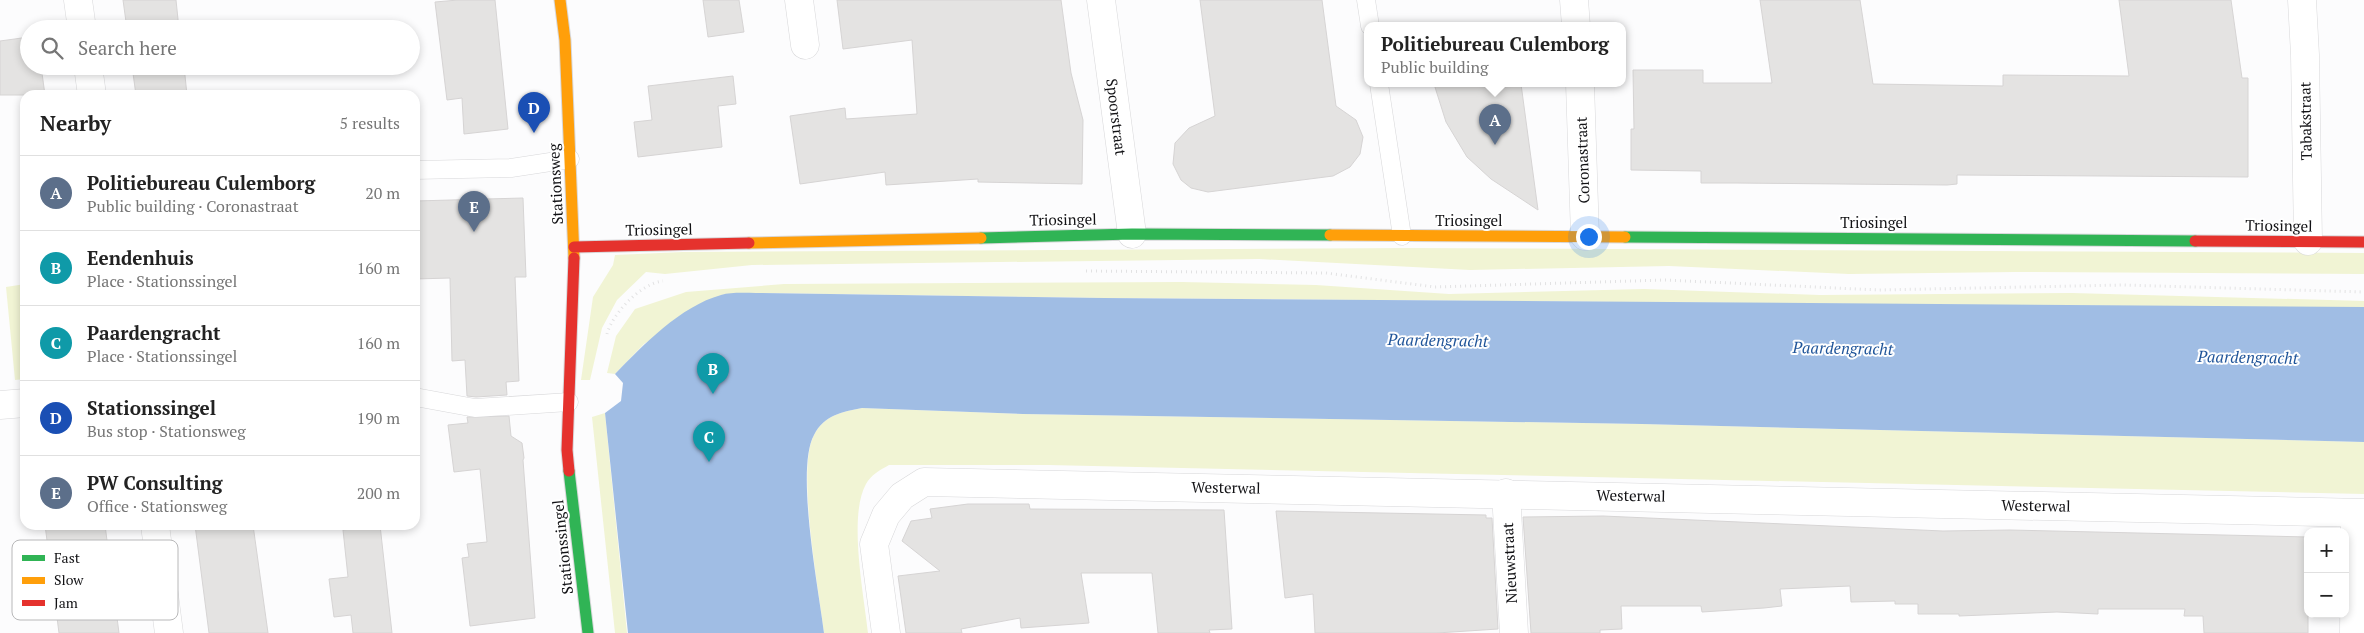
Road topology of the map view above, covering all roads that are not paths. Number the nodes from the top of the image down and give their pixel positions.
1 (78, 0) edge
2 (560, 0) edge
3 (799, 0) edge
4 (1101, 0) edge
5 (1366, 0) edge
6 (1574, 0) edge
7 (2302, 0) edge
8 (81, 20) edge
9 (1369, 22) edge
10 (1576, 22) edge
11 (805, 45) dead end
12 (89, 75) edge
13 (1379, 87) edge
14 (1580, 87) edge
15 (91, 90) edge
16 (570, 159) junction
17 (420, 170) edge
18 (1132, 234) junction
19 (1402, 236) junction
20 (1585, 236) junction
21 (2308, 241) junction
22 (2364, 242) edge
23 (574, 247) junction
24 (420, 398) edge
25 (569, 402) junction
26 (20, 403) edge
27 (0, 405) edge
28 (1506, 493) junction
29 (2360, 513) edge
30 (167, 620) edge
31 (169, 633) edge
32 (588, 633) edge
33 (886, 633) edge
34 (1514, 633) edge
35 (2354, 633) edge

1 - 8 street
2 - 16 street, Stationsweg
3 - 11 street
4 - 18 street, Spoorstraat
5 - 9 lane
6 - 10 street
7 - 21 street, Tabakstraat
12 - 15 street
13 - 19 lane
14 - 20 street, Coronastraat
16 - 17 lane
16 - 23 street, Stationsweg
18 - 19 street, Triosingel
18 - 23 street, Triosingel
19 - 20 street, Triosingel
20 - 21 street, Triosingel
21 - 22 street, Triosingel
23 - 25 street, Stationssingel
24 - 25 lane
25 - 32 street, Stationssingel
26 - 27 street
28 - 29 street, Westerwal
28 - 33 street, Westerwal
28 - 34 street, Nieuwstraat
29 - 35 street
30 - 31 street

